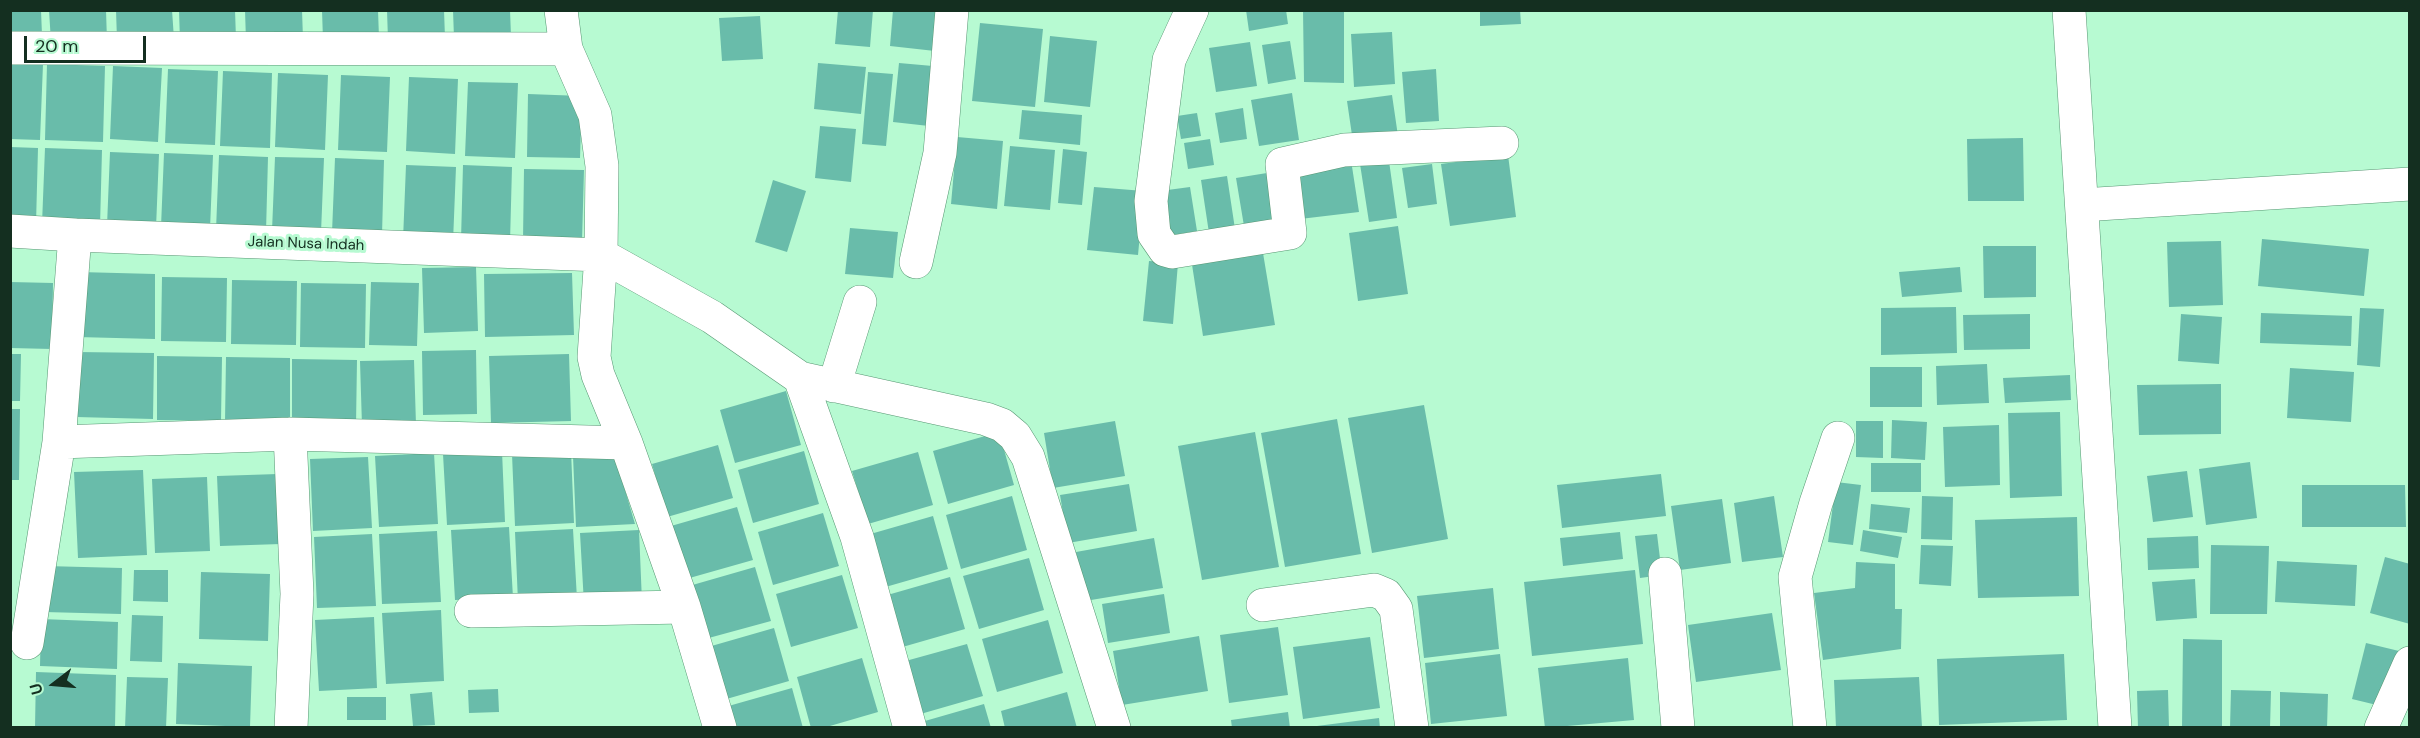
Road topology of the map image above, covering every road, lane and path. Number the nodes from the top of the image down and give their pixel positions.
1 (561, 10) edge
2 (952, 10) edge
3 (1192, 10) edge
4 (2069, 10) edge
5 (10, 48) edge
6 (566, 50) junction
7 (1502, 142) dead end
8 (2409, 184) edge
9 (2082, 205) junction
10 (10, 231) edge
11 (75, 235) junction
12 (601, 255) junction
13 (916, 262) dead end
14 (860, 302) dead end
15 (800, 378) junction
16 (834, 386) junction
17 (290, 434) junction
18 (1838, 438) dead end
19 (58, 442) junction
20 (626, 443) junction
21 (1665, 574) dead end
22 (1263, 605) dead end
23 (684, 607) junction
24 (471, 611) dead end
25 (27, 643) dead end
26 (2409, 663) edge
27 (291, 728) edge
28 (720, 728) edge
29 (909, 728) edge
30 (1114, 728) edge
31 (1412, 728) edge
32 (1678, 728) edge
33 (1809, 728) edge
34 (2115, 728) edge
35 (2381, 728) edge

1 - 6 street
2 - 13 street
3 - 7 street
4 - 9 street
5 - 6 street
6 - 12 street
8 - 9 street
9 - 34 street
10 - 11 street, Jalan Nusa Indah
11 - 12 street, Jalan Nusa Indah
11 - 19 street
12 - 15 street
12 - 20 street
14 - 16 street
15 - 16 street
15 - 29 street
16 - 30 street
17 - 19 street
17 - 20 street
17 - 27 street
18 - 33 street
19 - 25 street
20 - 23 street
21 - 32 street
22 - 31 street
23 - 24 street
23 - 28 street
26 - 35 street

